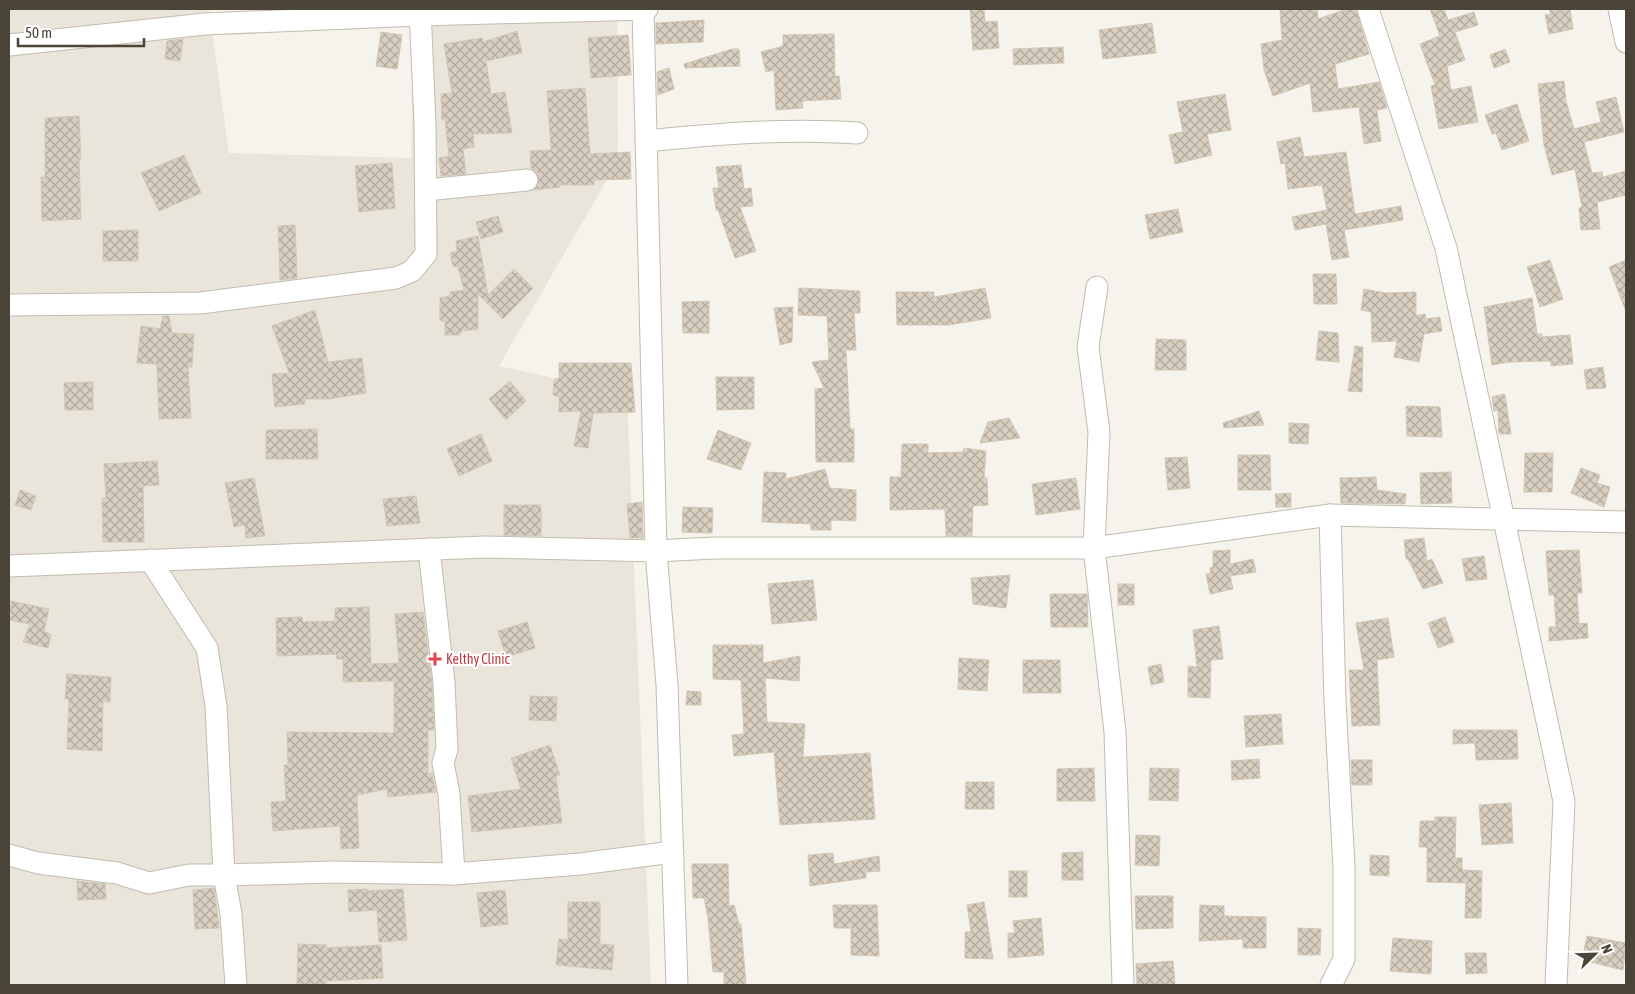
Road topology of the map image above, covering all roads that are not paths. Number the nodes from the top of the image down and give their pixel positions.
1 (643, 9) edge
2 (647, 9) edge
3 (1368, 9) edge
4 (1619, 9) edge
5 (420, 12) edge
6 (205, 17) edge
7 (1626, 42) edge
8 (9, 45) edge
9 (857, 133) dead end
10 (646, 141) junction
11 (526, 180) dead end
12 (426, 190) junction
13 (1097, 287) dead end
14 (9, 304) edge
15 (1330, 515) junction
16 (1505, 520) junction
17 (1626, 522) edge
18 (1094, 548) junction
19 (429, 549) junction
20 (656, 551) junction
21 (150, 560) junction
22 (9, 566) edge
23 (673, 852) junction
24 (9, 855) edge
25 (454, 874) junction
26 (224, 875) junction
27 (236, 985) edge
28 (677, 985) edge
29 (1123, 985) edge
30 (1331, 985) edge
31 (1556, 985) edge

1 - 2 street
1 - 5 street
1 - 10 street
3 - 16 street
4 - 7 street
5 - 6 street
5 - 12 street
6 - 8 street
9 - 10 street
10 - 20 street
11 - 12 street
12 - 14 street
13 - 18 street
15 - 16 street
15 - 18 street
15 - 30 street
16 - 17 street
16 - 31 street
18 - 20 street
18 - 29 street
19 - 20 street
19 - 21 street
19 - 25 street
20 - 23 street
21 - 22 street
21 - 26 street
23 - 25 street
23 - 28 street
24 - 26 street
25 - 26 street
26 - 27 street

